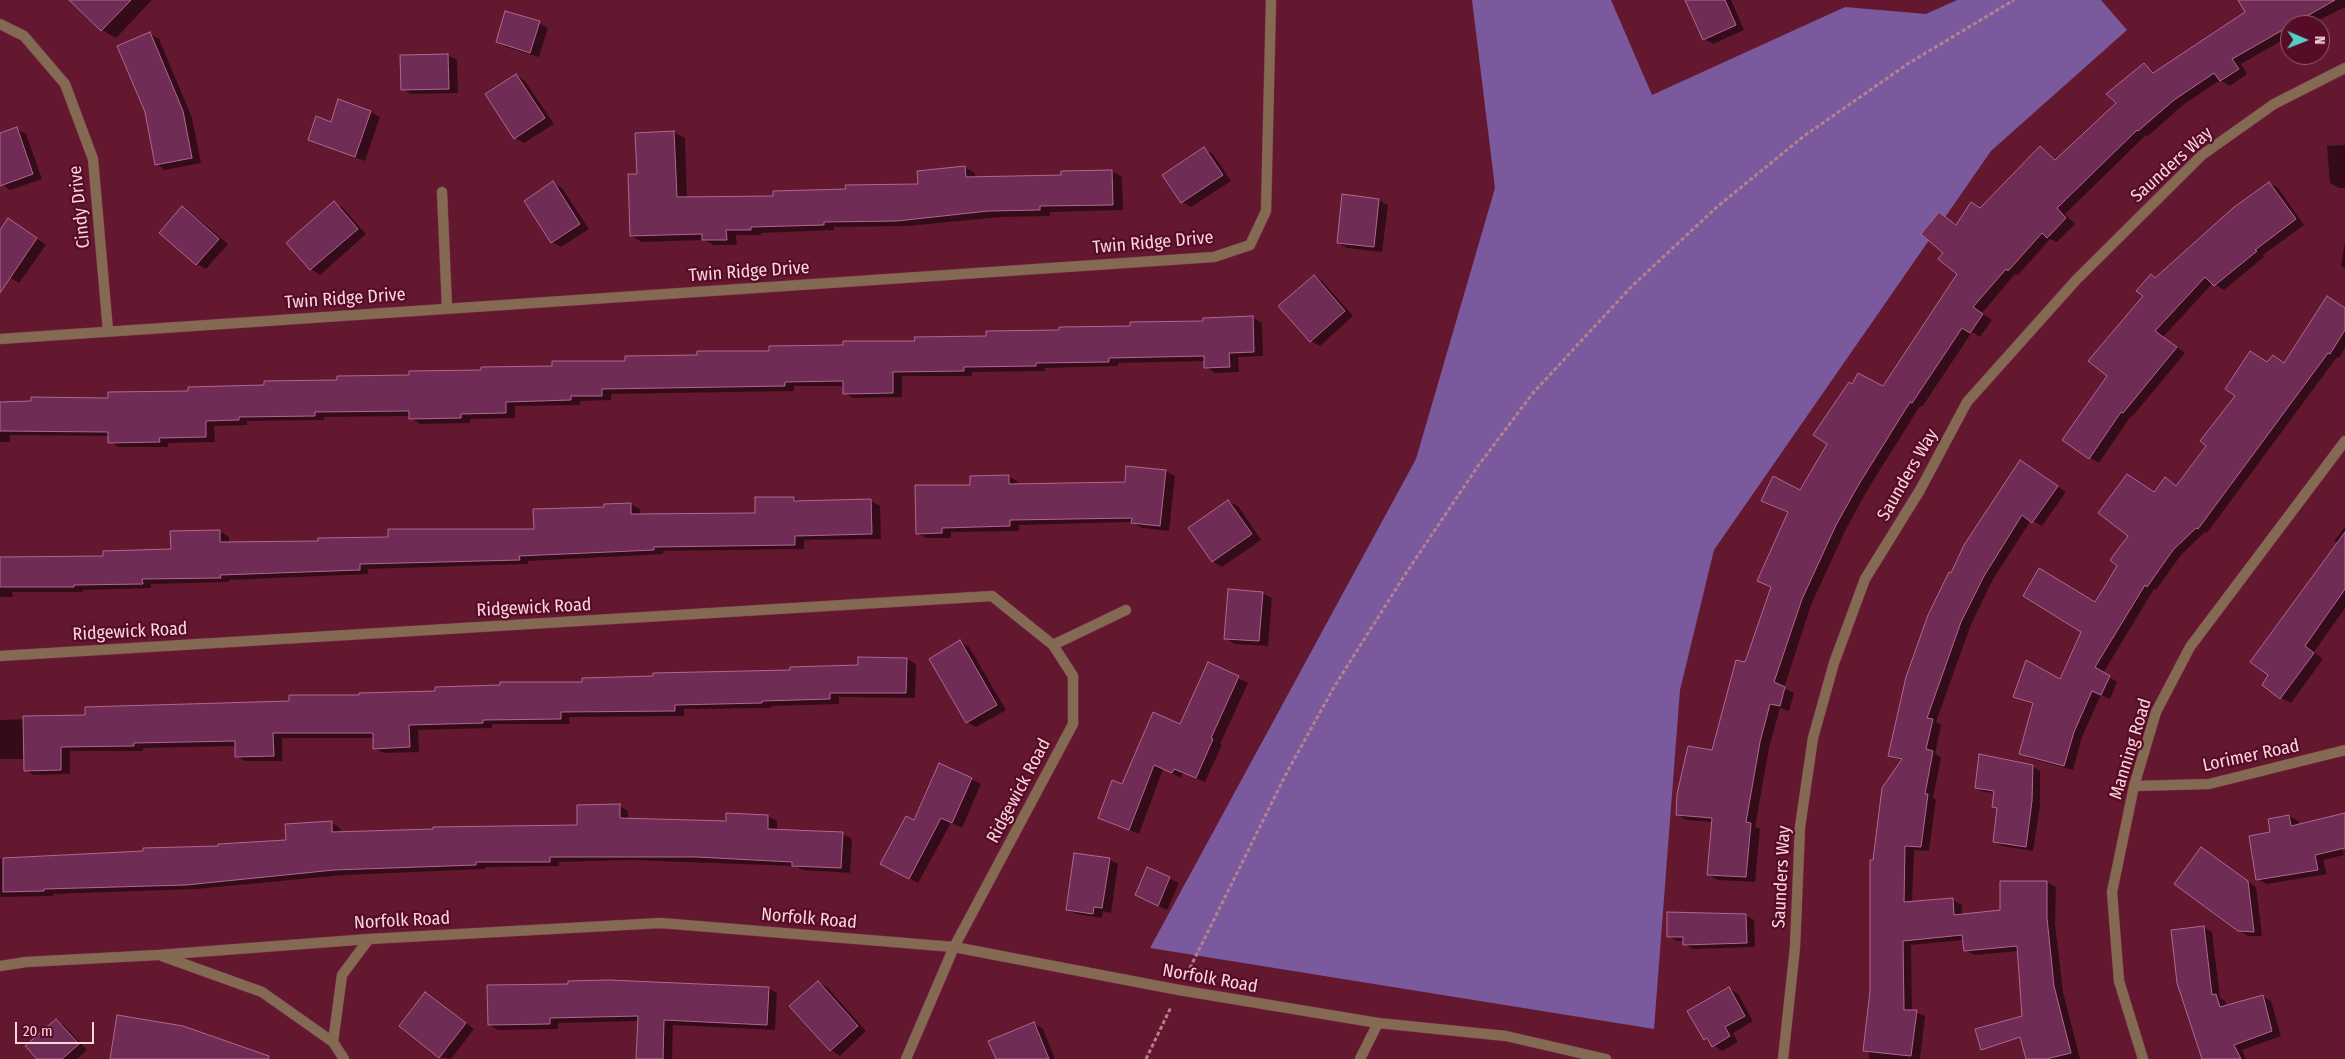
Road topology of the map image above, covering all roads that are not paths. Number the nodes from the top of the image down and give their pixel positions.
1 (1271, 0) edge
2 (0, 24) edge
3 (2345, 68) edge
4 (442, 192) dead end
5 (447, 308) junction
6 (108, 331) junction
7 (0, 339) edge
8 (2345, 441) edge
9 (1126, 610) dead end
10 (1053, 645) junction
11 (0, 656) edge
12 (2345, 750) edge
13 (2134, 786) junction
14 (369, 939) junction
15 (954, 947) junction
16 (158, 955) junction
17 (0, 966) edge
18 (1378, 1023) junction
19 (333, 1042) junction
20 (344, 1059) edge
21 (906, 1059) edge
22 (1360, 1059) edge
23 (1606, 1059) edge
24 (1783, 1059) edge
25 (2143, 1059) edge

1 - 5 street, Twin Ridge Drive
2 - 6 street, Cindy Drive
3 - 24 street, Saunders Way
4 - 5 street
5 - 6 street, Twin Ridge Drive
6 - 7 street, Twin Ridge Drive
8 - 13 street, Manning Road
9 - 10 street
10 - 11 street, Ridgewick Road
10 - 15 street, Ridgewick Road
12 - 13 street, Lorimer Road
13 - 25 street, Manning Road
14 - 15 street, Norfolk Road
14 - 16 street, Norfolk Road
14 - 19 street
15 - 18 street, Norfolk Road
15 - 21 street, Ridgewick Road
16 - 17 street, Norfolk Road
16 - 19 street
18 - 22 street
18 - 23 street, Norfolk Road
19 - 20 street

